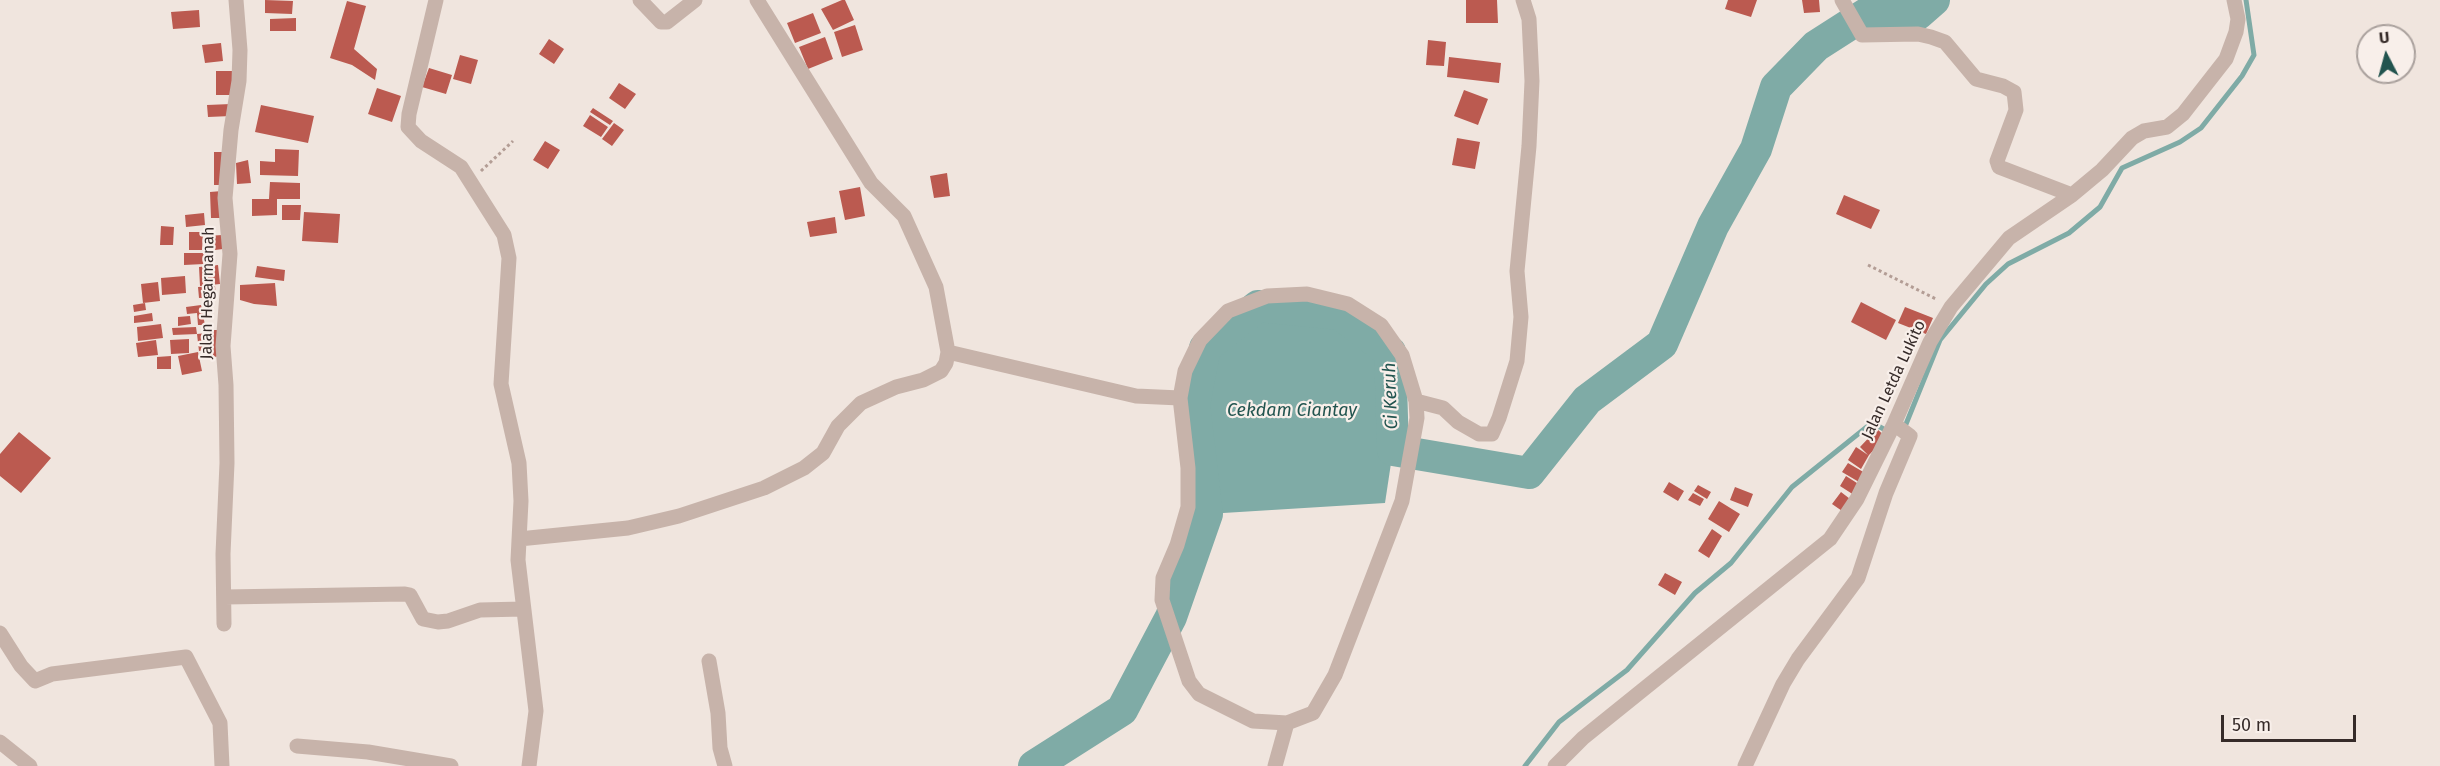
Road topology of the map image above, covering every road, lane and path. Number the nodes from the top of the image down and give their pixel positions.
1 (236, 0) edge
2 (436, 0) edge
3 (640, 0) edge
4 (695, 0) edge
5 (757, 0) edge
6 (1523, 0) edge
7 (2234, 0) edge
8 (1844, 4) edge
9 (513, 141) dead end
10 (471, 182) junction
11 (2072, 195) junction
12 (1868, 265) dead end
13 (1951, 307) junction
14 (948, 352) junction
15 (1180, 398) junction
16 (1416, 401) junction
17 (1896, 430) junction
18 (519, 539) junction
19 (225, 597) junction
20 (523, 609) junction
21 (224, 624) dead end
22 (0, 633) edge
23 (709, 661) dead end
24 (1287, 723) junction
25 (0, 742) edge
26 (297, 746) dead end
27 (28, 765) edge
28 (222, 766) edge
29 (451, 766) edge
30 (529, 766) edge
31 (725, 766) edge
32 (1275, 766) edge
33 (1555, 766) edge
34 (1745, 766) edge

1 - 19 street, Jalan Hegarmanah
2 - 10 street
3 - 4 street
5 - 14 street
6 - 16 street
7 - 11 street, Jalan Letda Lukito
8 - 11 street
9 - 10 path
10 - 18 street
11 - 13 street, Jalan Letda Lukito
12 - 13 path
13 - 17 street, Jalan Letda Lukito
14 - 15 street
14 - 18 street
15 - 16 street
15 - 24 street
16 - 24 street
17 - 33 street, Jalan Letda Lukito
17 - 34 street
18 - 20 street
19 - 20 street
19 - 21 street, Jalan Hegarmanah
20 - 30 street
22 - 28 street
23 - 31 street
24 - 32 street
25 - 27 street
26 - 29 street

